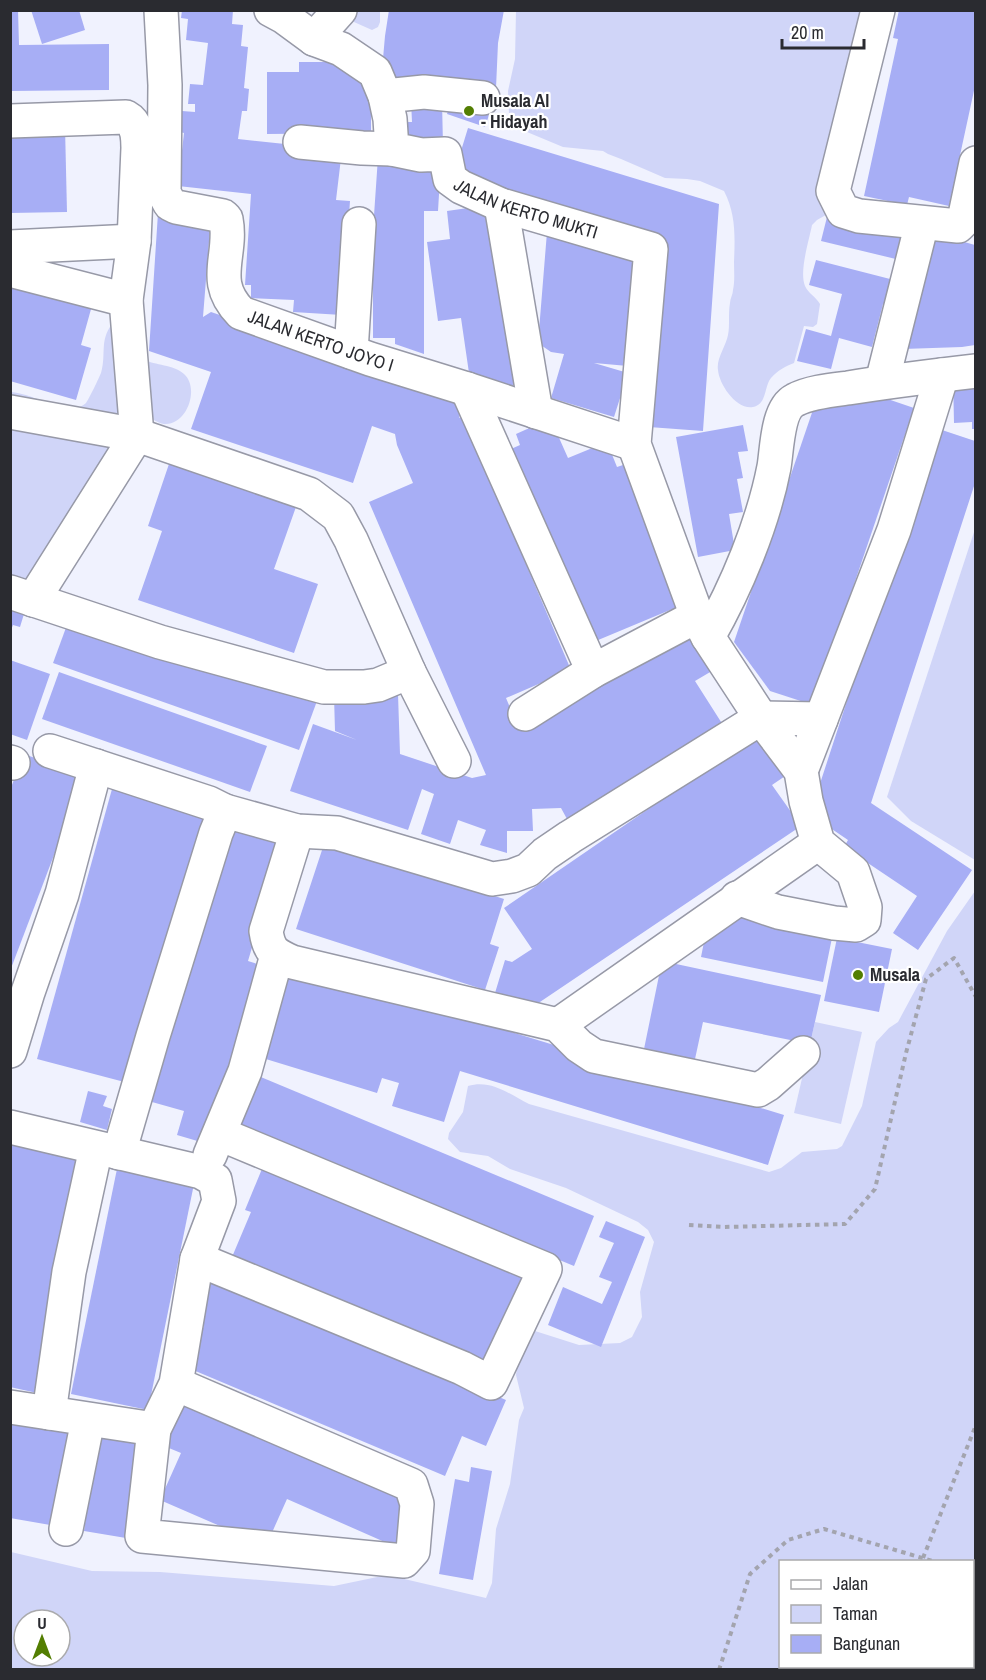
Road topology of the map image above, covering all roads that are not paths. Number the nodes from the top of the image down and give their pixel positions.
1 (161, 10) edge
2 (271, 10) edge
3 (340, 10) edge
4 (878, 10) edge
5 (314, 39) junction
6 (385, 96) junction
7 (483, 98) dead end
8 (10, 121) edge
9 (300, 142) dead end
10 (392, 149) junction
11 (975, 164) edge
12 (501, 205) junction
13 (922, 223) junction
14 (359, 224) dead end
15 (134, 241) junction
16 (10, 247) edge
17 (10, 270) edge
18 (126, 300) junction
19 (351, 352) junction
20 (975, 371) edge
21 (942, 375) junction
22 (882, 382) junction
23 (467, 388) junction
24 (10, 412) edge
25 (536, 412) junction
26 (137, 435) junction
27 (634, 444) junction
28 (22, 596) edge
29 (702, 627) junction
30 (593, 671) junction
31 (409, 672) junction
32 (525, 714) dead end
33 (761, 718) junction
34 (821, 718) junction
35 (50, 751) dead end
36 (454, 761) dead end
37 (96, 766) junction
38 (801, 771) junction
39 (225, 811) junction
40 (297, 831) junction
41 (818, 843) junction
42 (737, 898) junction
43 (277, 955) junction
44 (19, 990) edge
45 (558, 1025) junction
46 (10, 1050) edge
47 (803, 1053) dead end
48 (10, 1127) edge
49 (220, 1134) junction
50 (108, 1150) junction
51 (201, 1172) junction
52 (197, 1259) junction
53 (176, 1384) junction
54 (10, 1407) edge
55 (49, 1413) junction
56 (88, 1420) junction
57 (154, 1429) junction
58 (66, 1529) dead end

1 - 19 street, JALAN KERTO JOYO I
2 - 5 street
3 - 5 street
4 - 13 street
5 - 6 street
6 - 7 street
6 - 10 street
8 - 15 street
9 - 10 street
10 - 12 street, JALAN KERTO MUKTI
11 - 13 street
12 - 25 street
12 - 27 street, JALAN KERTO MUKTI
13 - 22 street
14 - 19 street
15 - 16 street
15 - 18 street
17 - 18 street
18 - 26 street
19 - 23 street, JALAN KERTO JOYO I
20 - 21 street
21 - 22 street
21 - 34 street
22 - 29 street
23 - 25 street, JALAN KERTO JOYO I
23 - 30 street
24 - 26 street
25 - 27 street, JALAN KERTO JOYO I
26 - 28 street
26 - 31 street
27 - 29 street
28 - 31 street
29 - 30 street
29 - 33 street
30 - 32 street
31 - 36 street
33 - 34 street
33 - 38 street
33 - 40 street
34 - 38 street
35 - 37 street
37 - 39 street
37 - 44 street
38 - 41 street
39 - 40 street
39 - 50 street
40 - 43 street
41 - 42 street
41 - 42 street
42 - 45 street
43 - 45 street
43 - 49 street
44 - 46 street
45 - 47 street
48 - 50 street
49 - 51 street
49 - 52 street
50 - 51 street
50 - 55 street
51 - 52 street
52 - 53 street
53 - 57 street
53 - 57 street
54 - 55 street
55 - 56 street
56 - 57 street
56 - 58 street

